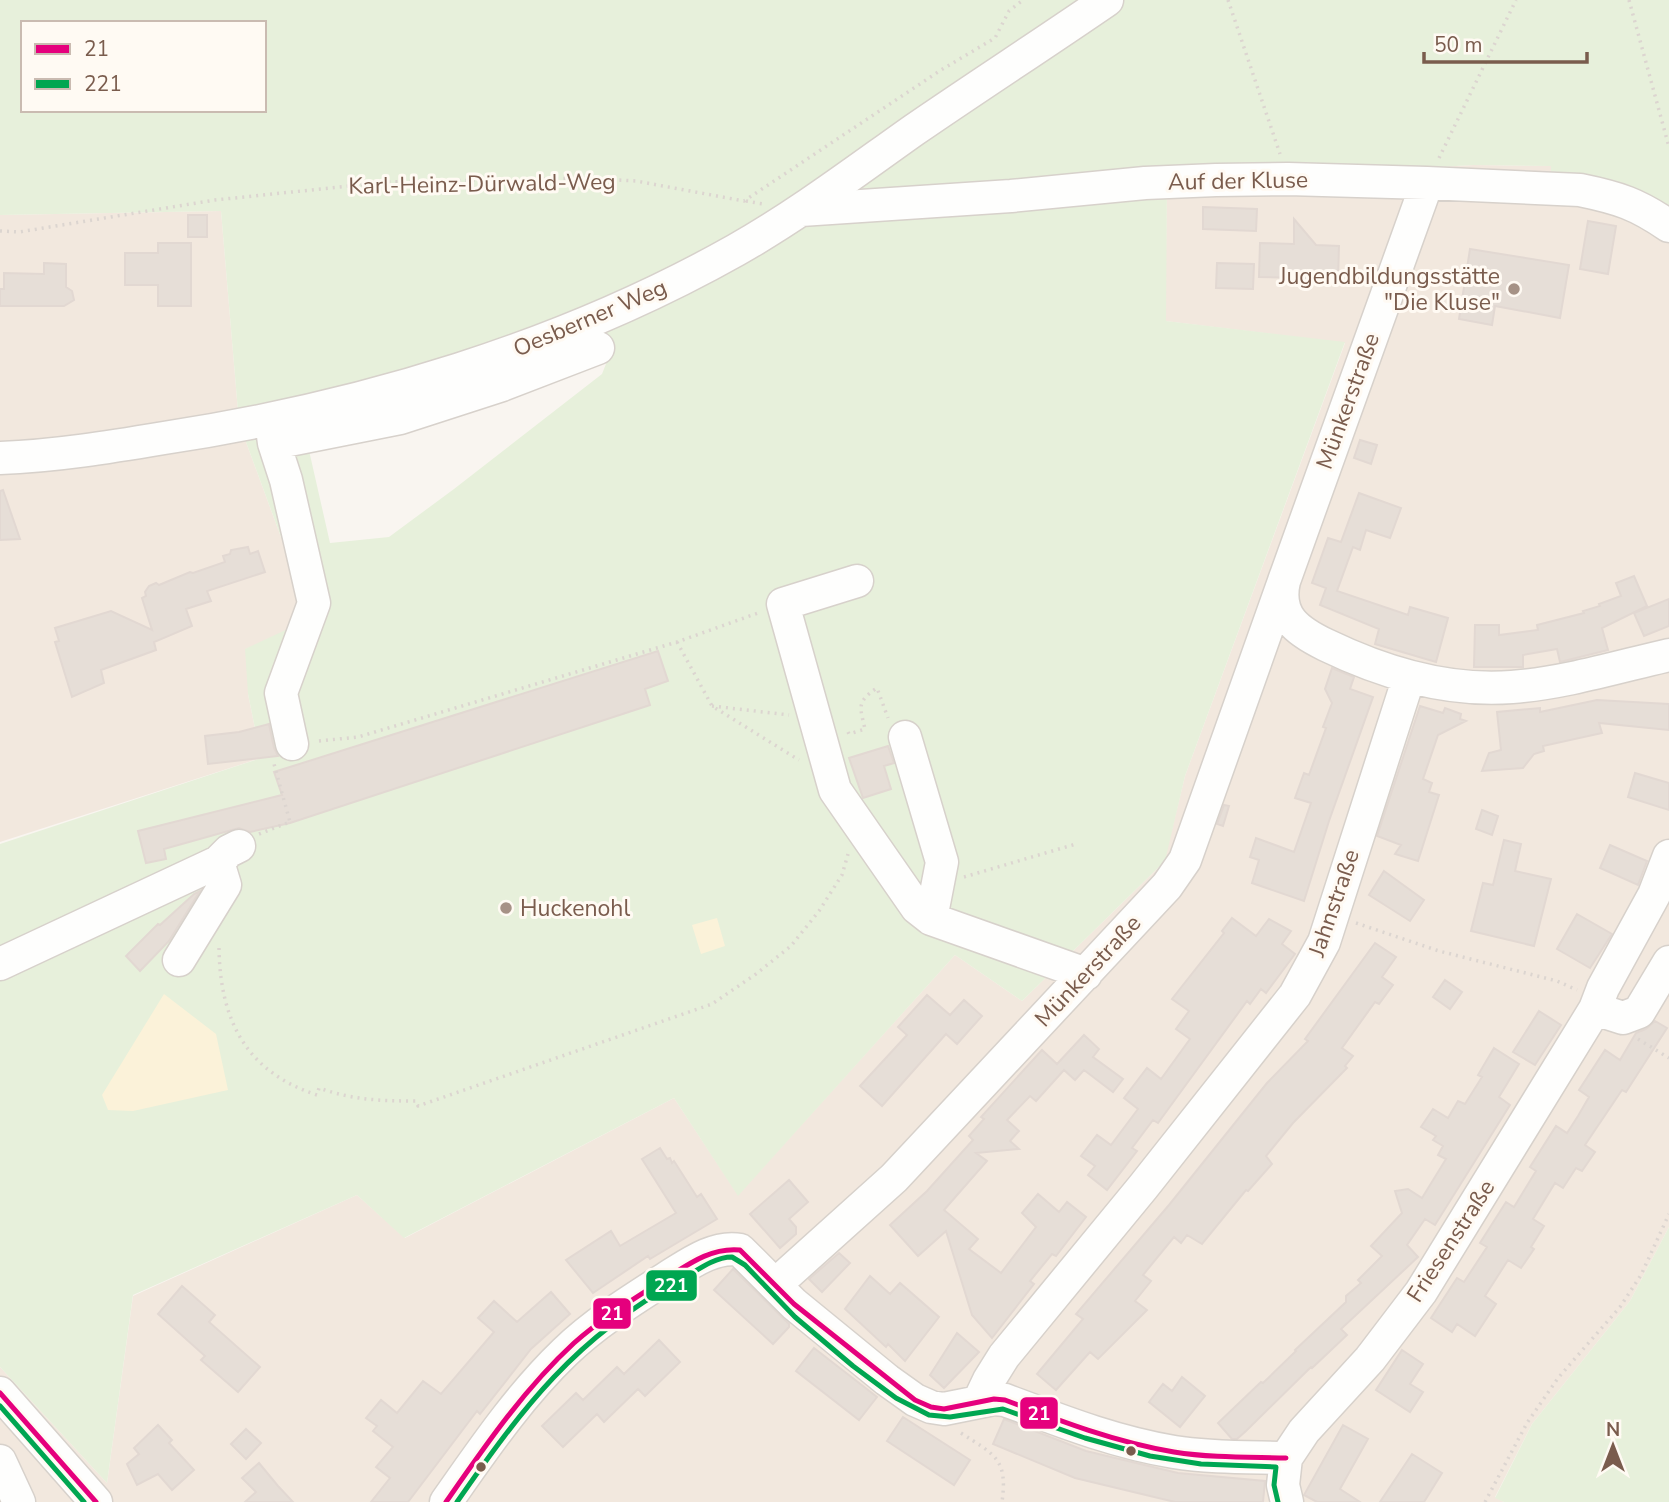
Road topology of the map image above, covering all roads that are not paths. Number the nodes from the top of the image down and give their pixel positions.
1 (1107, 0) edge
2 (1427, 183) junction
3 (799, 210) junction
4 (1669, 226) edge
5 (598, 348) dead end
6 (273, 431) junction
7 (0, 458) edge
8 (857, 581) dead end
9 (1283, 586) junction
10 (1669, 655) edge
11 (1409, 677) junction
12 (905, 737) road end
13 (283, 753) road end
14 (1669, 856) edge
15 (931, 919) junction
16 (179, 960) dead end
17 (1669, 962) edge
18 (0, 964) edge
19 (1086, 974) junction
20 (1596, 1006) junction
21 (775, 1285) junction
22 (0, 1394) edge
23 (979, 1401) junction
24 (1286, 1458) junction
25 (0, 1461) edge
26 (19, 1502) edge
27 (96, 1502) edge
28 (446, 1502) edge
29 (1287, 1502) edge

1 - 3 street, Oesberner Weg
2 - 3 street, Auf der Kluse
2 - 4 street, Auf der Kluse
2 - 9 street, Münkerstraße
3 - 6 street, Oesberner Weg
5 - 6 street
6 - 7 street, Oesberner Weg
6 - 13 street
8 - 15 street
9 - 11 street
9 - 19 street, Münkerstraße
10 - 11 street
11 - 23 street, Jahnstraße
12 - 15 street
14 - 20 street, Friesenstraße
15 - 19 street
16 - 18 street
17 - 20 street
19 - 21 street, Münkerstraße
20 - 24 street, Friesenstraße
21 - 23 street
21 - 28 street
22 - 27 street
23 - 24 street
24 - 29 street
25 - 26 street

